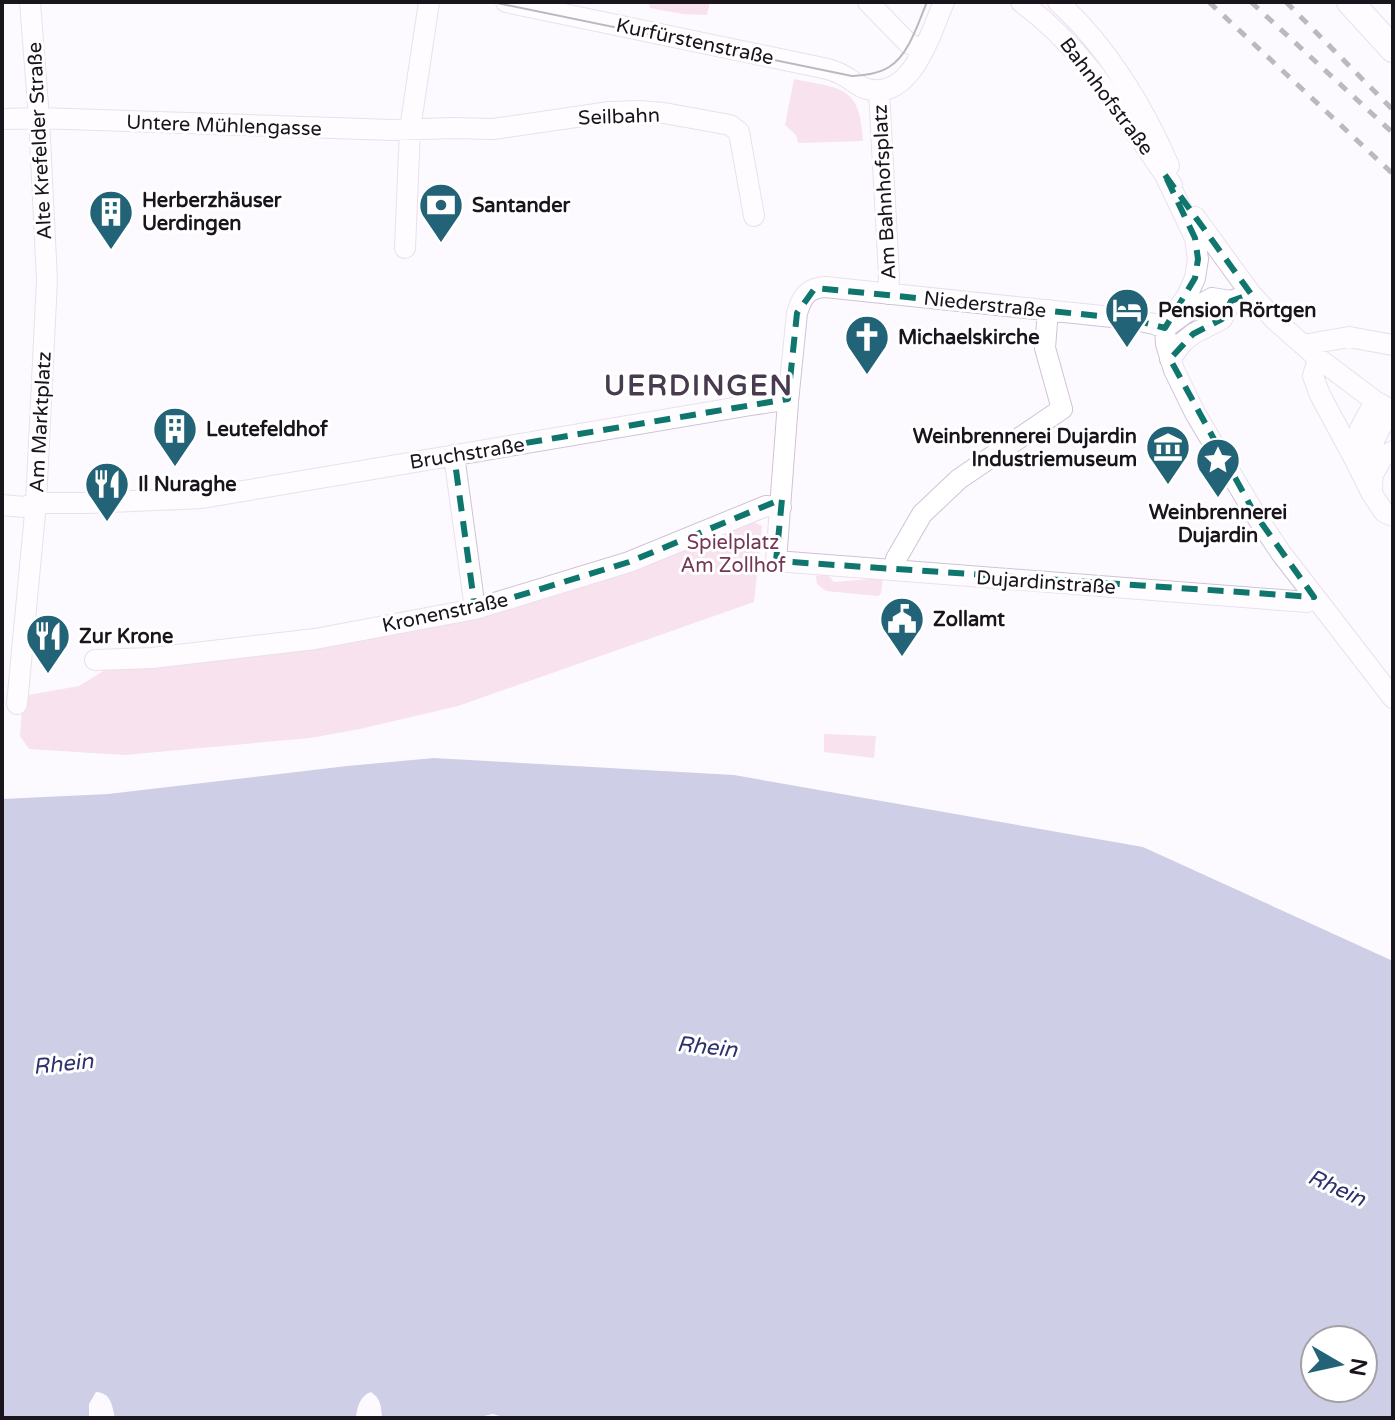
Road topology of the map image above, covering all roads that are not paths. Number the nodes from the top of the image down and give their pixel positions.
1 (30, 2) edge
2 (429, 2) edge
3 (506, 2) edge
4 (868, 2) edge
5 (944, 2) edge
6 (1021, 2) edge
7 (1058, 2) edge
8 (1350, 2) edge
9 (1393, 49) edge
10 (923, 50) junction
11 (879, 91) junction
12 (39, 118) junction
13 (2, 119) edge
14 (410, 129) junction
15 (1165, 175) junction
16 (1182, 200) junction
17 (754, 216) dead end
18 (405, 248) dead end
19 (47, 280) joint
20 (888, 294) junction
21 (1251, 294) junction
22 (1231, 301) junction
23 (1048, 310) junction
24 (1165, 328) junction
25 (1393, 345) edge
26 (1311, 352) junction
27 (1170, 359) junction
28 (788, 402) junction
29 (1386, 407) edge
30 (1393, 451) edge
31 (454, 455) junction
32 (1354, 458) junction
33 (1372, 485) junction
34 (146, 501) joint
35 (36, 503) junction
36 (2, 505) edge
37 (781, 507) junction
38 (1393, 516) edge
39 (894, 570) junction
40 (1314, 597) junction
41 (475, 609) junction
42 (95, 660) dead end
43 (11, 666) edge
44 (1393, 698) edge
45 (17, 704) dead end

1 - 12 street, Alte Krefelder Straße
2 - 14 street
3 - 11 street, Kurfürstenstraße
4 - 10 street
5 - 10 street
6 - 15 street, Bahnhofstraße
7 - 16 street, Bahnhofstraße
8 - 9 main road
10 - 11 street
11 - 20 street, Am Bahnhofsplatz
12 - 13 street, Untere Mühlengasse
12 - 14 street, Untere Mühlengasse
12 - 19 street, Alte Krefelder Straße
14 - 17 street, Seilbahn
14 - 18 street
15 - 16 street, Bahnhofstraße
15 - 24 street
16 - 21 street, Bahnhofstraße
19 - 35 street, Am Marktplatz
20 - 23 street, Niederstraße
20 - 28 street, Niederstraße
21 - 22 street
21 - 26 street, Bahnhofstraße
22 - 24 street
22 - 27 street
23 - 24 street, Niederstraße
23 - 39 street
24 - 27 street
25 - 26 street
26 - 29 street, Bahnhofstraße
26 - 32 street
27 - 40 street
28 - 31 street, Bruchstraße
28 - 37 street
29 - 32 street
29 - 33 street
30 - 33 street
31 - 34 street, Bruchstraße
31 - 41 street
32 - 33 street
33 - 38 street
34 - 35 street, Am Marktplatz
35 - 36 street
35 - 43 street
37 - 39 street, Dujardinstraße
37 - 41 street, Kronenstraße
39 - 40 street, Dujardinstraße
40 - 44 street
41 - 42 street, Kronenstraße
43 - 45 street

